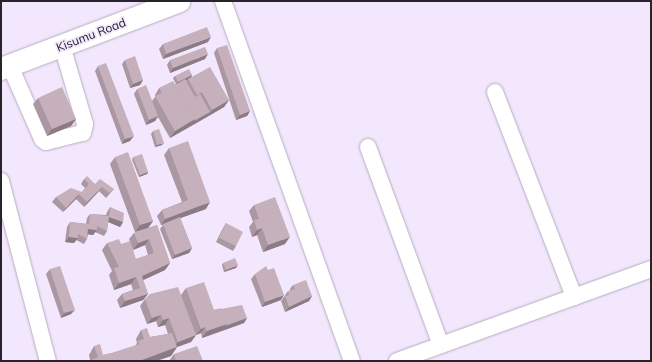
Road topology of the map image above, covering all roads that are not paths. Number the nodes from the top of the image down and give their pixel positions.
1 (223, 1) edge
2 (168, 3) edge
3 (62, 46) junction
4 (6, 68) edge
5 (495, 92) dead end
6 (368, 146) dead end
7 (2, 186) edge
8 (651, 269) edge
9 (574, 297) junction
10 (441, 345) junction
11 (48, 361) edge
12 (352, 361) edge
13 (397, 361) edge

1 - 12 street
2 - 3 highway, Kisumu Road
3 - 4 highway, Kisumu Road
3 - 4 street
5 - 9 street
6 - 10 street
7 - 11 street
8 - 9 street
9 - 10 street
10 - 13 street

